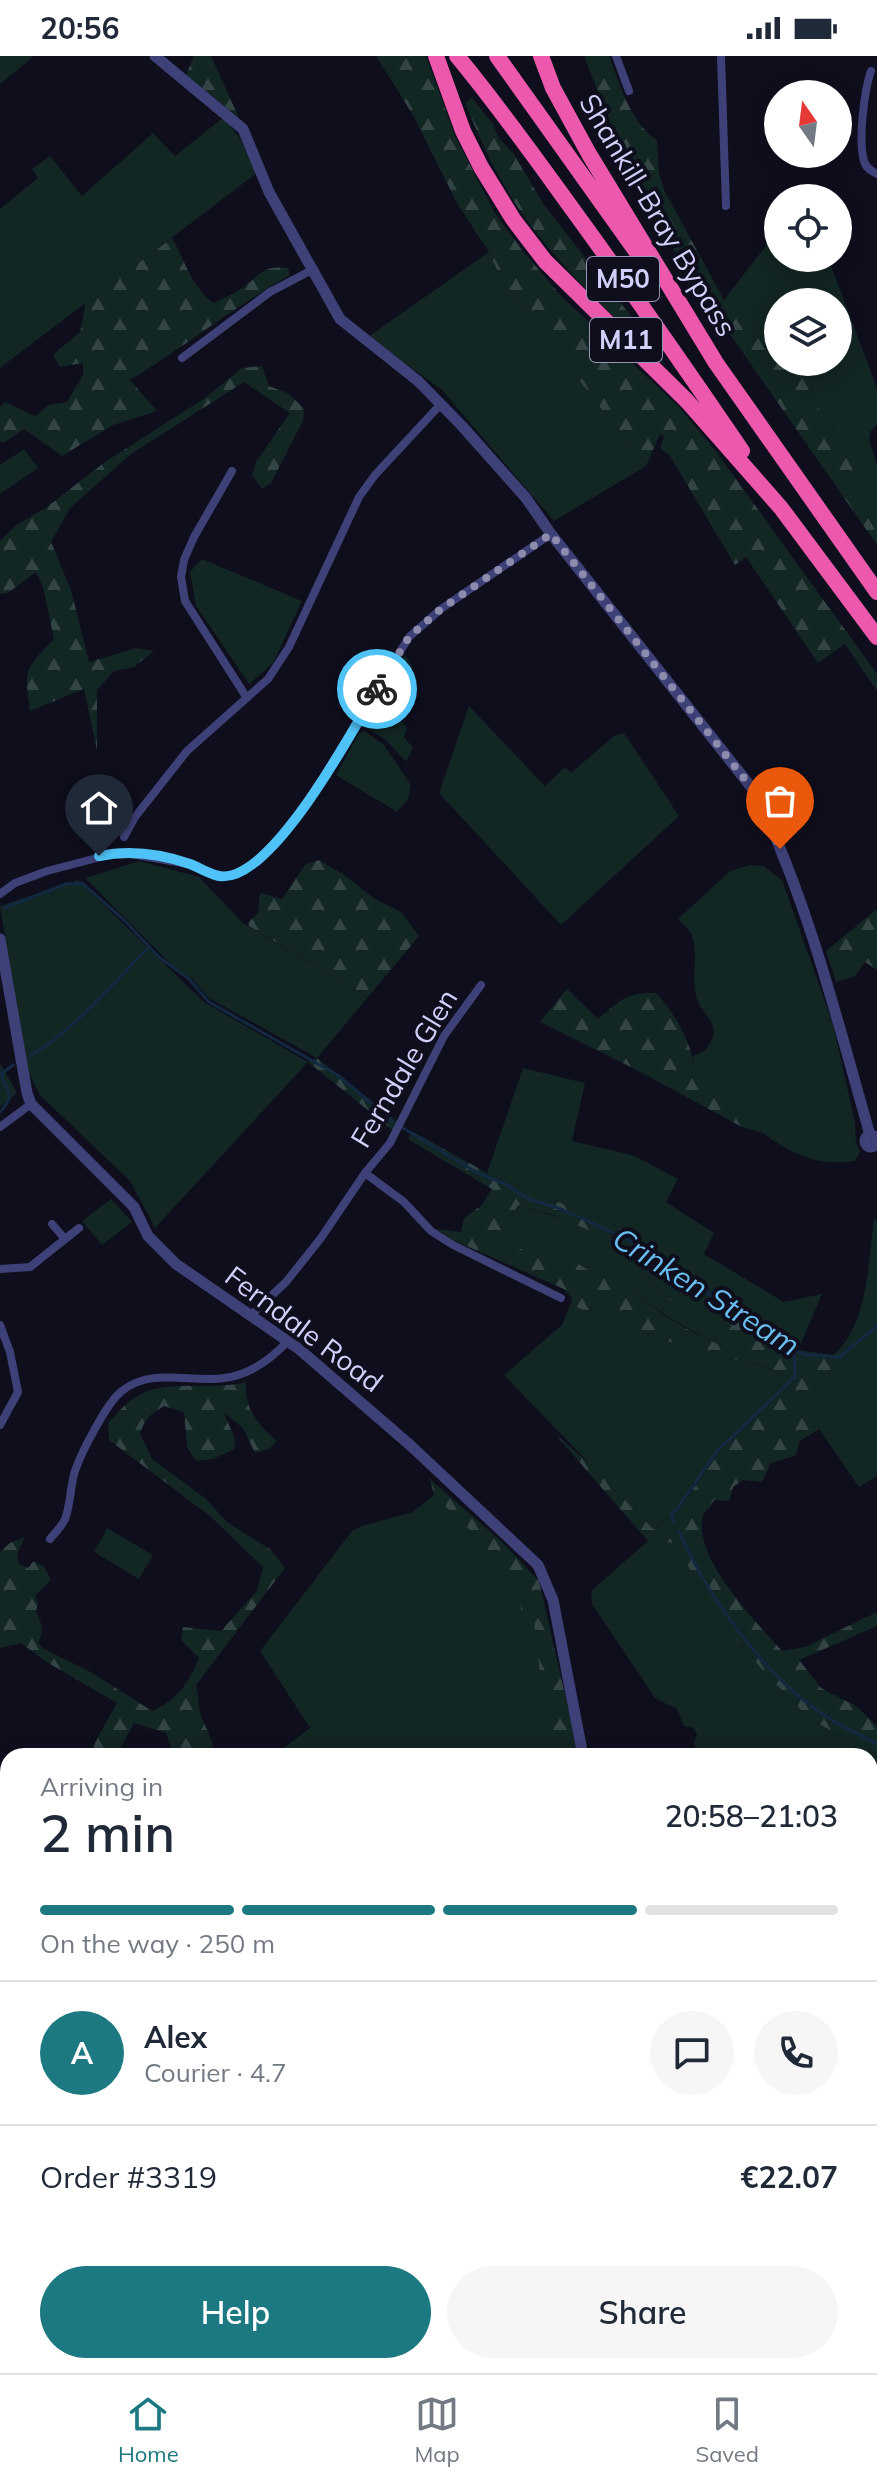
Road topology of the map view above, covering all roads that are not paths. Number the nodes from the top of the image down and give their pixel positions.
1 (155, 56) edge
2 (436, 56) edge
3 (457, 56) edge
4 (497, 56) edge
5 (541, 56) edge
6 (616, 56) edge
7 (721, 56) edge
8 (871, 71) dead end
9 (629, 91) dead end
10 (877, 174) edge
11 (726, 206) dead end
12 (314, 269) junction
13 (182, 358) dead end
14 (716, 363) junction
15 (440, 405) junction
16 (232, 471) dead end
17 (781, 508) junction
18 (551, 534) junction
19 (877, 592) edge
20 (877, 637) edge
21 (247, 698) junction
22 (124, 837) dead end
23 (0, 894) edge
24 (0, 939) edge
25 (481, 985) dead end
26 (31, 1104) junction
27 (0, 1127) edge
28 (875, 1141) edge
29 (365, 1173) junction
30 (52, 1224) dead end
31 (79, 1228) dead end
32 (65, 1239) junction
33 (0, 1269) edge
34 (561, 1298) dead end
35 (251, 1315) junction
36 (0, 1325) edge
37 (287, 1342) junction
38 (0, 1425) edge
39 (50, 1539) dead end
40 (581, 1748) edge

1 - 12 street
2 - 17 highway, M11
3 - 17 highway, M50
4 - 14 highway, M50
5 - 14 highway, Shankill-Bray Bypass / M11
6 - 9 street
7 - 11 street
8 - 10 street
12 - 13 street
12 - 15 street
14 - 19 highway, Shankill-Bray Bypass / M11
15 - 18 street
15 - 21 street
16 - 21 street
17 - 20 highway, M11
18 - 23 street
18 - 28 street
21 - 22 street
24 - 26 street
25 - 29 street, Ferndale Glen
26 - 27 street
26 - 35 street, Ferndale Road
29 - 34 street, Ferndale Glen
29 - 35 street, Ferndale Glen
30 - 32 street
31 - 32 street
32 - 33 street
35 - 37 street, Ferndale Road
36 - 38 street
37 - 39 street
37 - 40 street, Ferndale Road

